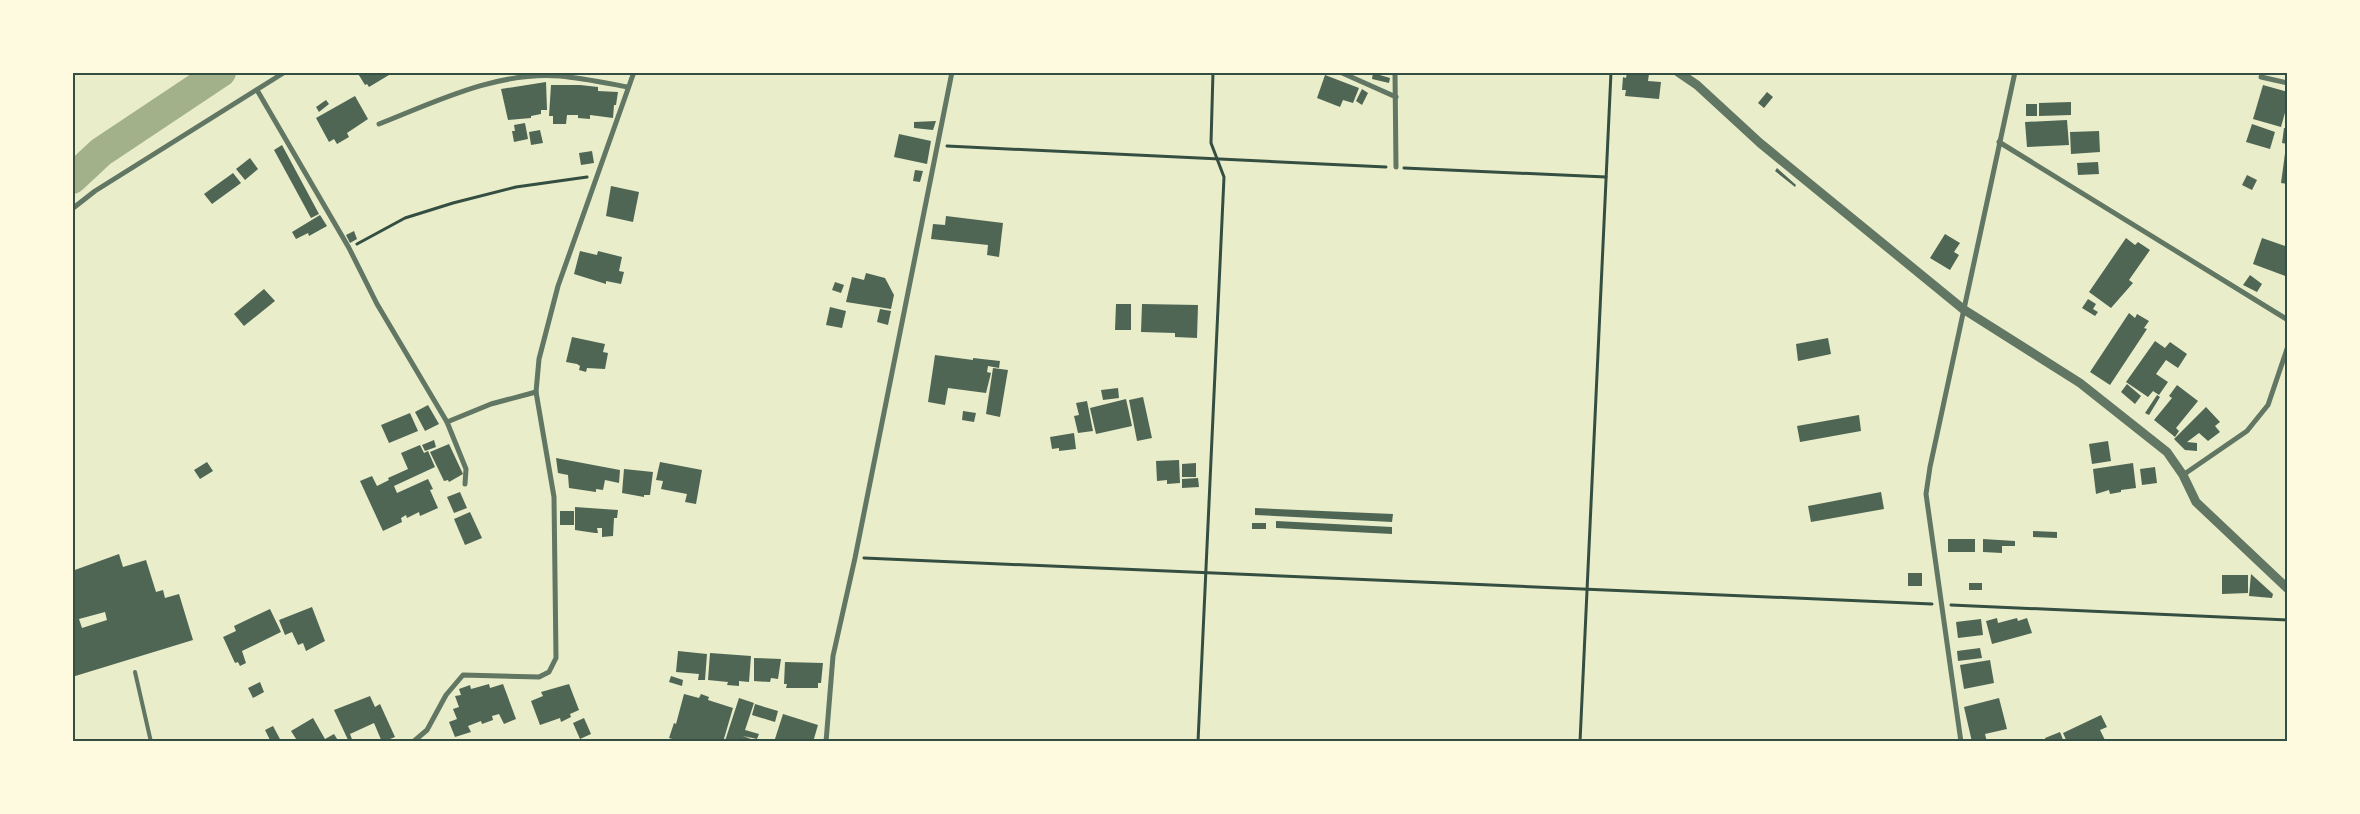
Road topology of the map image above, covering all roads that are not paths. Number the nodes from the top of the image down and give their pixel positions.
1 (285, 72) edge
2 (634, 72) edge
3 (952, 72) edge
4 (1340, 72) edge
5 (1394, 72) edge
6 (1678, 72) edge
7 (2015, 72) edge
8 (2261, 77) dead end
9 (2288, 83) edge
10 (628, 87) junction
11 (257, 90) junction
12 (1396, 97) junction
13 (379, 124) dead end
14 (1999, 142) junction
15 (1396, 167) road end
16 (72, 209) edge
17 (1964, 309) junction
18 (2288, 320) edge
19 (2288, 346) edge
20 (2281, 366) junction
21 (2288, 366) edge
22 (536, 392) junction
23 (446, 422) junction
24 (2183, 475) junction
25 (465, 484) dead end
26 (2288, 589) edge
27 (135, 672) dead end
28 (151, 742) edge
29 (413, 742) edge
30 (826, 742) edge
31 (1961, 742) edge

1 - 11 street
2 - 10 street
3 - 30 street
4 - 12 street
5 - 12 street
6 - 17 street
7 - 14 street
8 - 9 street
10 - 13 street
10 - 22 street
11 - 16 street
11 - 23 street
12 - 15 street
14 - 17 street
14 - 18 street
17 - 24 street
17 - 31 street
19 - 20 street
20 - 21 street
20 - 24 street
22 - 23 street
22 - 29 street
23 - 25 street
24 - 26 street
27 - 28 lane

